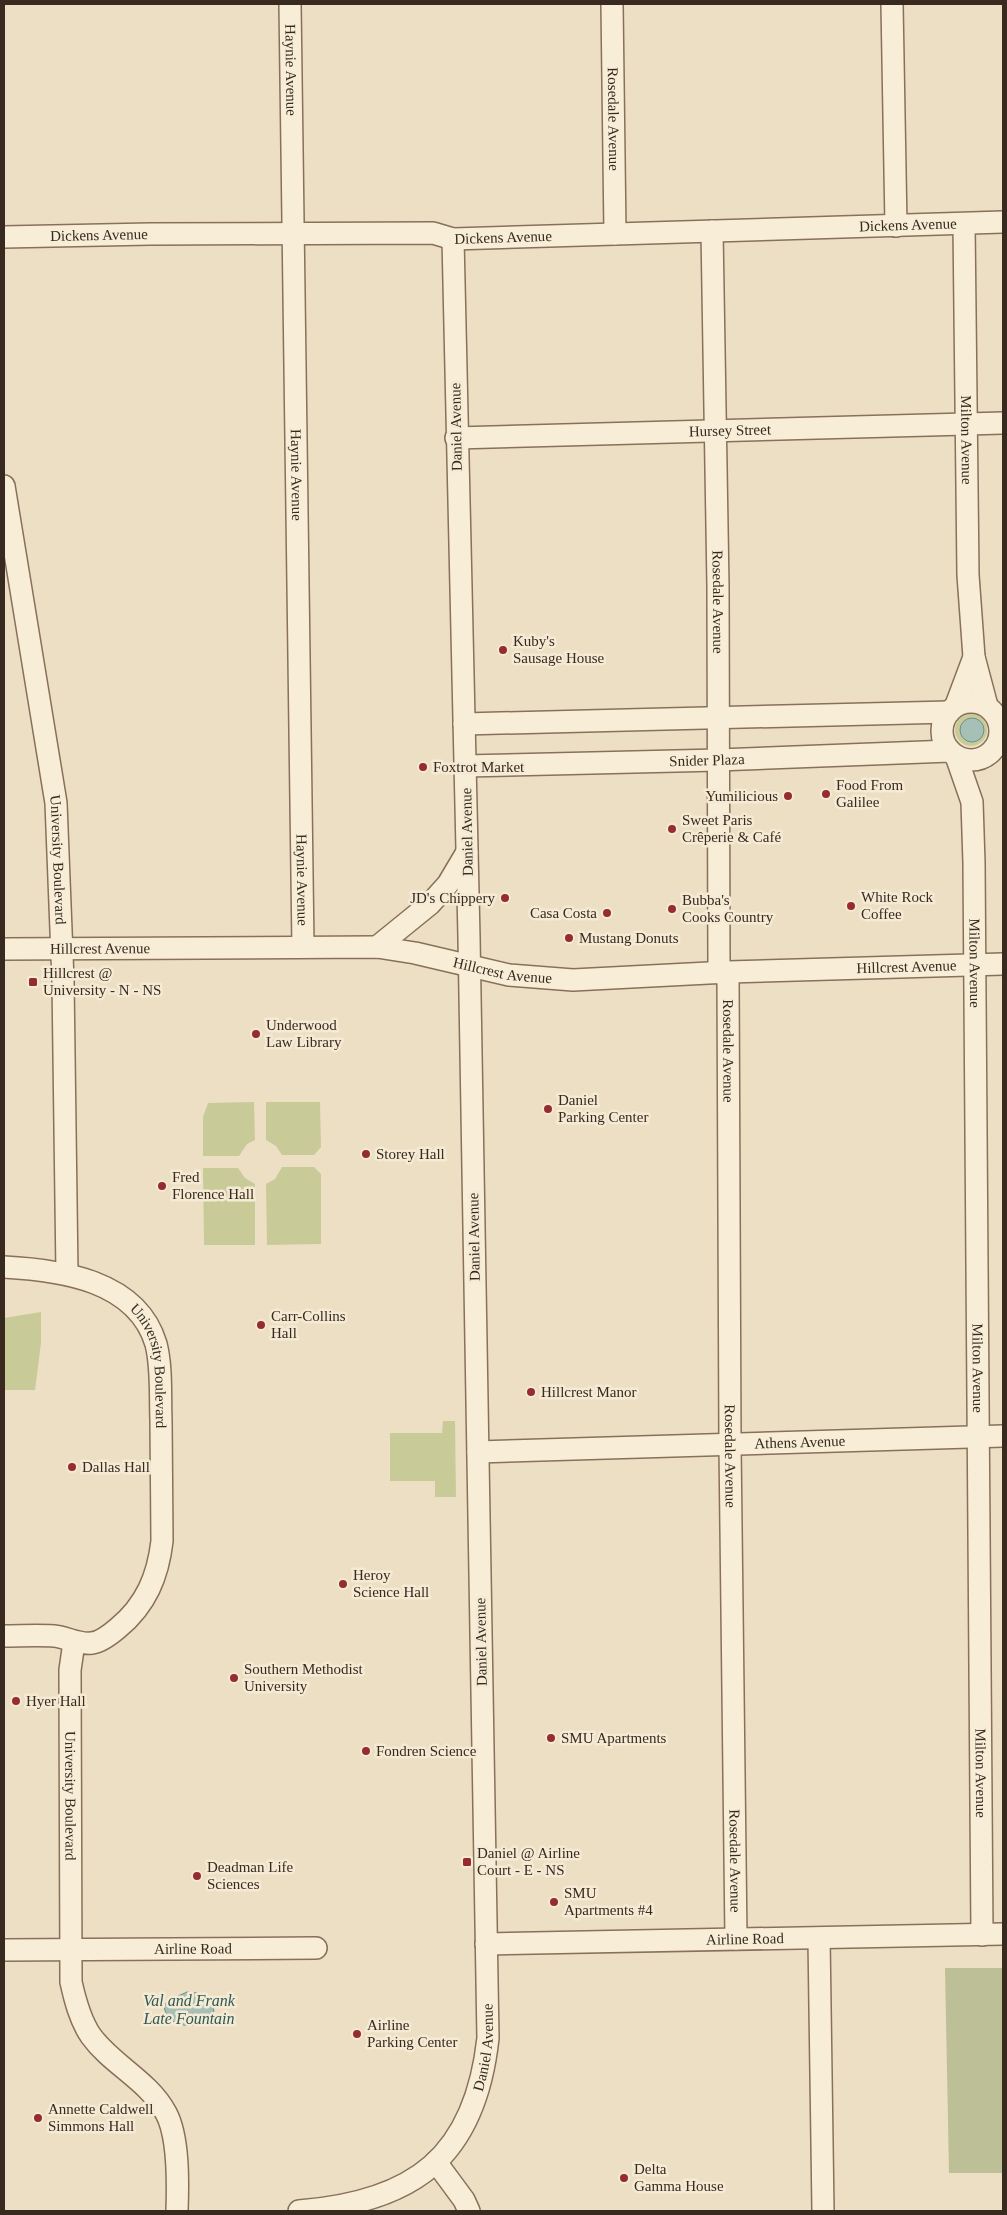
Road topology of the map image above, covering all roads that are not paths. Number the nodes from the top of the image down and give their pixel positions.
1 (290, 4) edge
2 (612, 4) edge
3 (892, 4) edge
4 (1003, 222) edge
5 (964, 224) junction
6 (896, 226) junction
7 (712, 231) junction
8 (293, 232) junction
9 (615, 234) junction
10 (4, 237) edge
11 (453, 239) junction
12 (1003, 423) edge
13 (966, 424) junction
14 (716, 431) junction
15 (456, 438) junction
16 (4, 486) edge
17 (974, 657) junction
18 (994, 708) edge
19 (952, 709) junction
20 (718, 716) junction
21 (464, 724) junction
22 (995, 751) edge
23 (953, 754) junction
24 (718, 760) junction
25 (466, 766) junction
26 (972, 802) junction
27 (467, 852) junction
28 (303, 947) junction
29 (377, 947) junction
30 (62, 948) junction
31 (4, 949) edge
32 (1003, 964) edge
33 (470, 965) junction
34 (976, 965) junction
35 (724, 973) junction
36 (4, 1267) edge
37 (67, 1274) junction
38 (978, 1436) junction
39 (1003, 1436) edge
40 (730, 1445) junction
41 (478, 1452) junction
42 (4, 1636) edge
43 (74, 1642) junction
44 (1003, 1934) edge
45 (982, 1935) junction
46 (819, 1938) junction
47 (736, 1939) junction
48 (486, 1944) junction
49 (316, 1948) dead end
50 (69, 1949) junction
51 (4, 1950) edge
52 (436, 2162) junction
53 (177, 2211) edge
54 (299, 2211) edge
55 (469, 2211) edge
56 (823, 2211) edge

1 - 8 street, Haynie Avenue
2 - 9 street, Rosedale Avenue
3 - 6 street
4 - 5 street, Dickens Avenue
5 - 6 street, Dickens Avenue
5 - 13 street, Milton Avenue
6 - 7 street, Dickens Avenue
7 - 9 street, Dickens Avenue
7 - 14 street, Rosedale Avenue
8 - 10 street, Dickens Avenue
8 - 11 street, Dickens Avenue
8 - 28 street, Haynie Avenue
9 - 11 street, Dickens Avenue
11 - 15 street, Daniel Avenue
12 - 13 street, Hursey Street
13 - 14 street, Hursey Street
13 - 17 street, Milton Avenue
14 - 15 street, Hursey Street
14 - 20 street, Rosedale Avenue
15 - 21 street, Daniel Avenue
16 - 30 street, University Boulevard
17 - 18 street, Milton Avenue
17 - 19 street, Milton Avenue
18 - 19 street
18 - 22 street
19 - 20 street
19 - 23 street
20 - 21 street
20 - 24 street, Rosedale Avenue
21 - 25 street, Daniel Avenue
22 - 23 street
22 - 26 street, Milton Avenue
23 - 24 street, Snider Plaza
23 - 26 street, Milton Avenue
24 - 25 street, Snider Plaza
24 - 35 street, Rosedale Avenue
25 - 27 street, Daniel Avenue
26 - 34 street, Milton Avenue
27 - 29 street
27 - 33 street, Daniel Avenue
28 - 29 street, Hillcrest Avenue
28 - 30 street, Hillcrest Avenue
29 - 33 street, Hillcrest Avenue
30 - 31 street, Hillcrest Avenue
30 - 37 street, University Boulevard
32 - 34 street, Hillcrest Avenue
33 - 35 street, Hillcrest Avenue
33 - 41 street, Daniel Avenue
34 - 35 street, Hillcrest Avenue
34 - 38 street, Milton Avenue
35 - 40 street, Rosedale Avenue
36 - 37 street
37 - 43 street, University Boulevard
38 - 39 street, Athens Avenue
38 - 40 street, Athens Avenue
38 - 45 street, Milton Avenue
40 - 41 street, Athens Avenue
40 - 47 street, Rosedale Avenue
41 - 48 street, Daniel Avenue
42 - 43 street
43 - 50 street, University Boulevard
44 - 45 street, Airline Road
45 - 46 street, Airline Road
46 - 47 street, Airline Road
46 - 56 street
47 - 48 street, Airline Road
48 - 52 street, Daniel Avenue
49 - 50 street, Airline Road
50 - 51 street, Airline Road
50 - 53 street, University Boulevard
52 - 54 street
52 - 55 street

